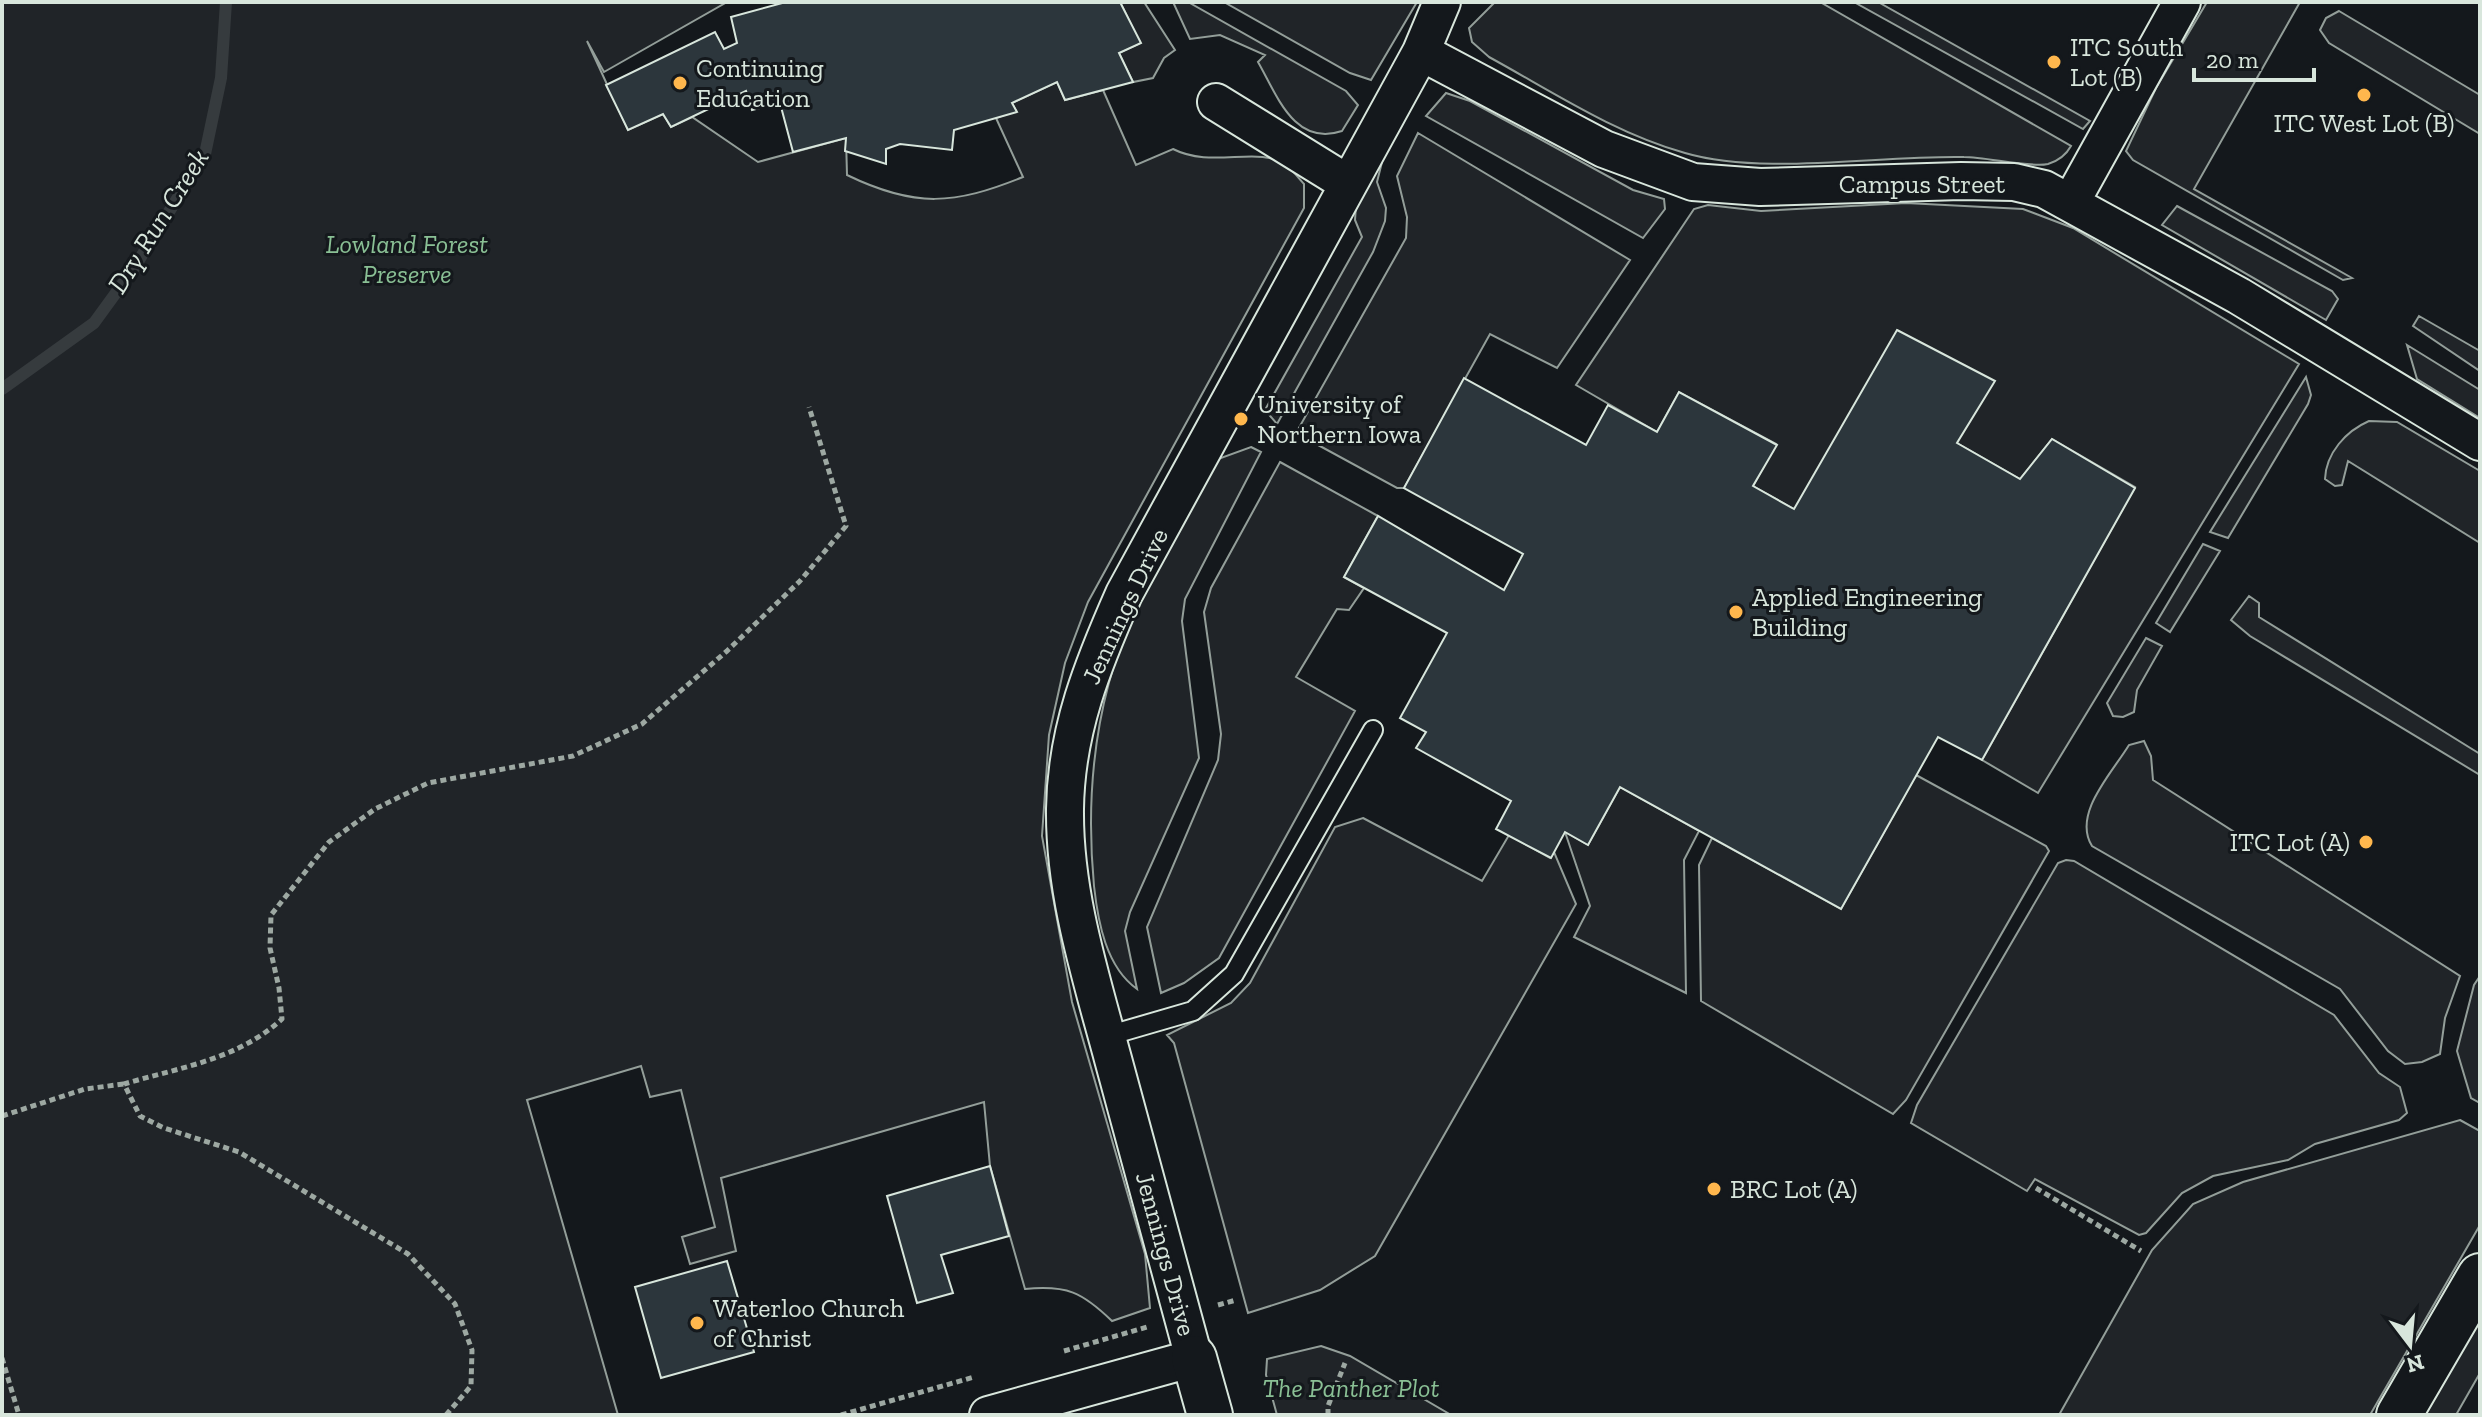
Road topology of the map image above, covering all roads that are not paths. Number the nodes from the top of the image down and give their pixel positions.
1 (1442, 2) edge
2 (2182, 2) edge
3 (1421, 52) junction
4 (1216, 102) dead end
5 (1347, 183) junction
6 (2071, 202) junction
7 (2480, 442) edge
8 (1373, 730) dead end
9 (1107, 1036) junction
10 (2480, 1276) edge
11 (1194, 1358) junction
12 (988, 1415) edge
13 (1210, 1415) edge
14 (2399, 1415) edge

1 - 3 street, Jennings Drive
2 - 6 street
3 - 5 street, Jennings Drive
3 - 6 street, Campus Street
4 - 5 street
5 - 9 street, Jennings Drive
6 - 7 street, Campus Street
8 - 9 lane
9 - 11 street, Jennings Drive
10 - 14 main road
11 - 12 street
11 - 13 main road

